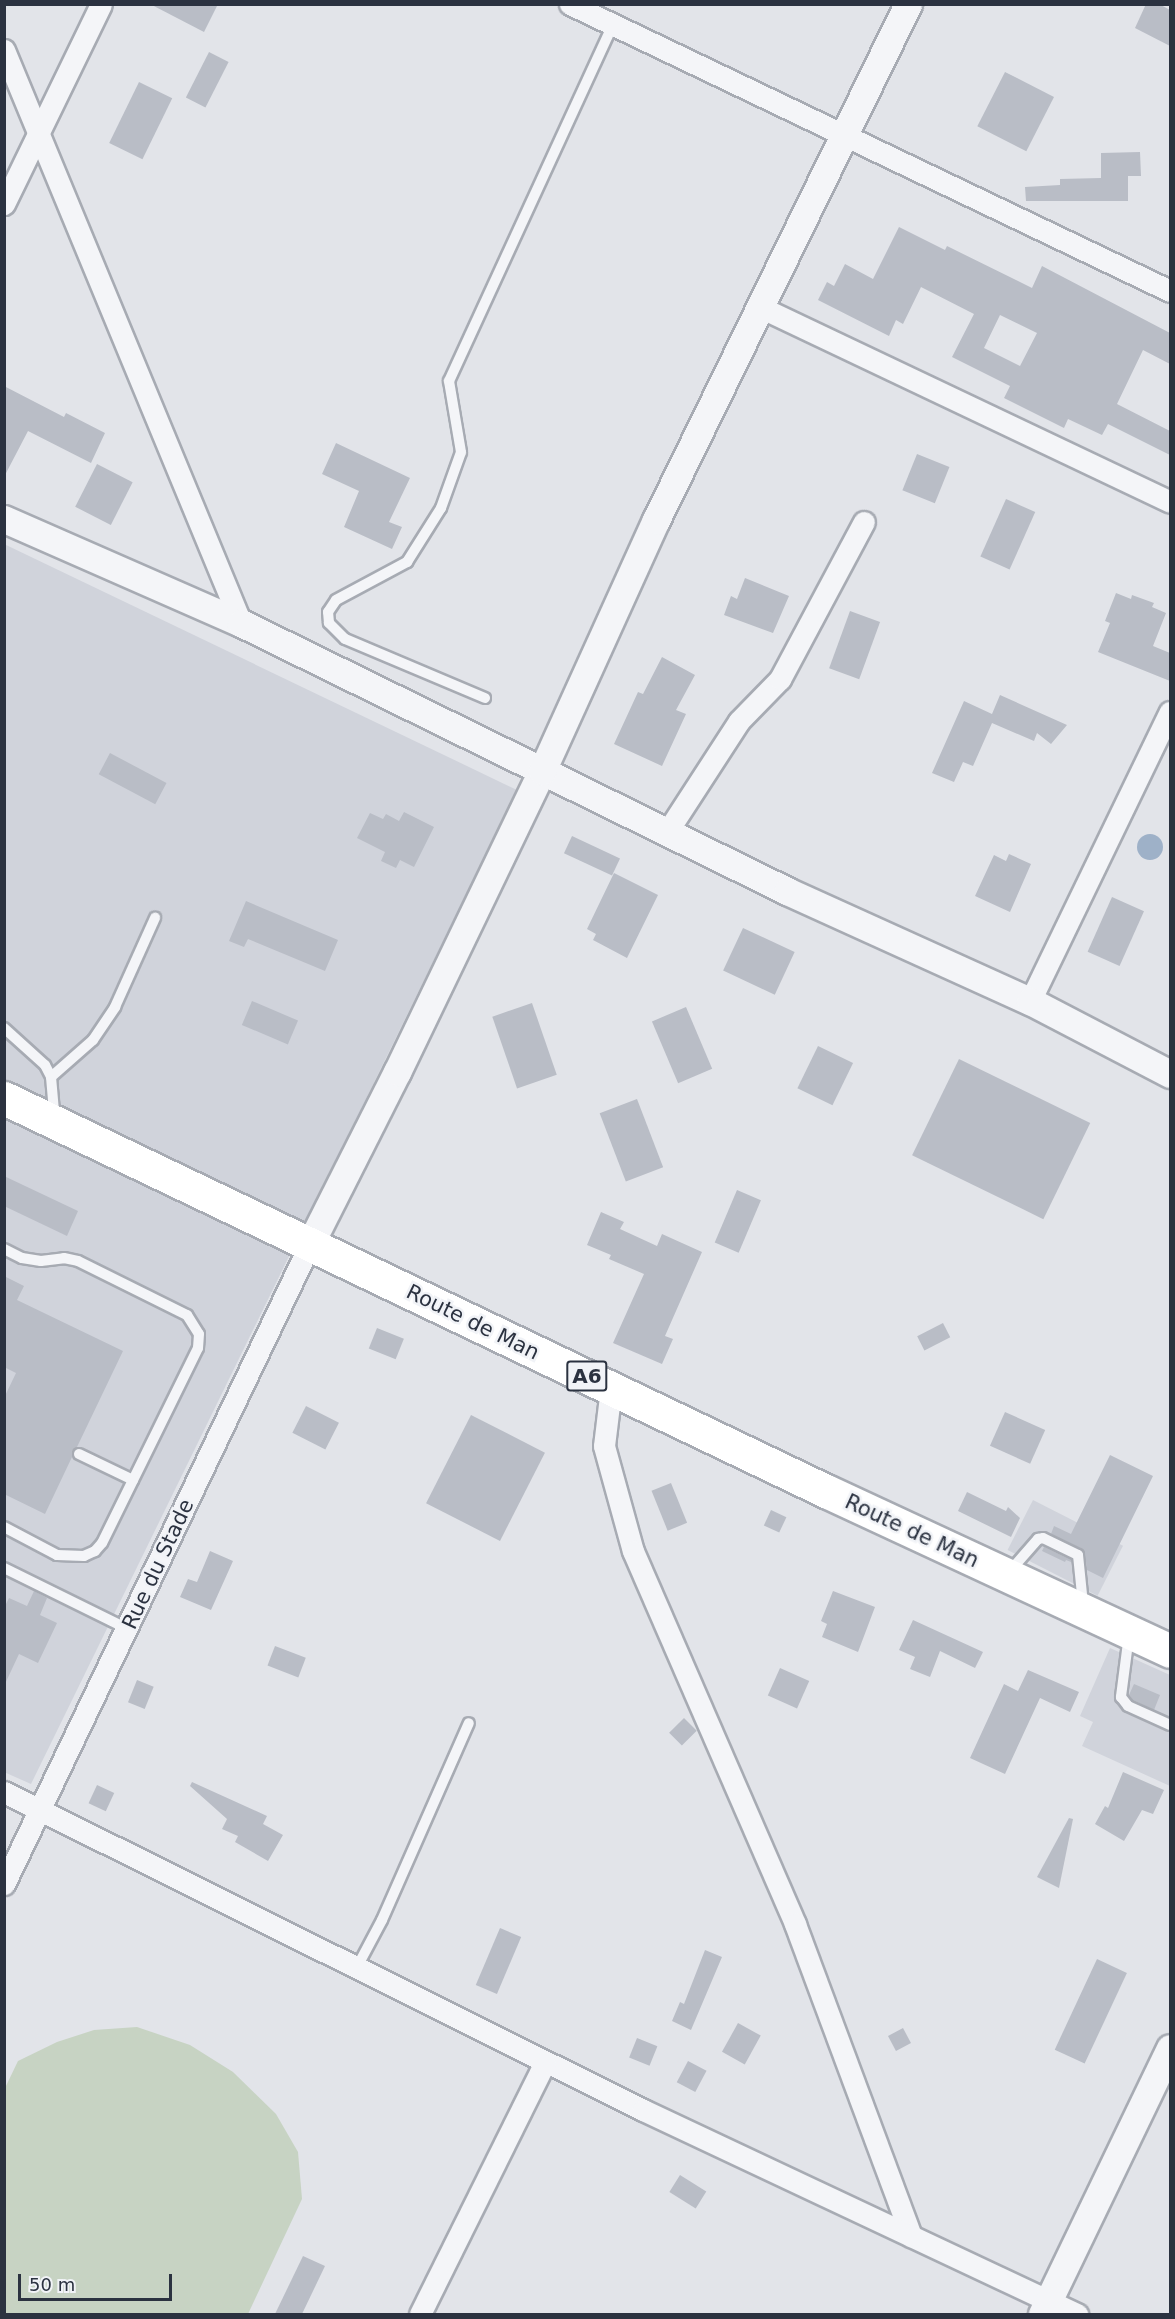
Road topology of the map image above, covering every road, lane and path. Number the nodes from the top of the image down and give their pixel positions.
1 (101, 4) edge
2 (570, 4) edge
3 (908, 4) edge
4 (614, 25) junction
5 (4, 50) edge
6 (38, 133) junction
7 (844, 137) junction
8 (4, 204) edge
9 (1170, 291) edge
10 (760, 307) junction
11 (1170, 502) edge
12 (4, 519) edge
13 (864, 522) dead end
14 (242, 622) junction
15 (485, 698) dead end
16 (1170, 712) edge
17 (542, 771) junction
18 (667, 832) junction
19 (155, 918) dead end
20 (1030, 1001) junction
21 (4, 1028) edge
22 (1170, 1074) edge
23 (51, 1077) junction
24 (4, 1098) edge
25 (55, 1122) junction
26 (310, 1244) junction
27 (4, 1249) edge
28 (611, 1388) junction
29 (79, 1454) dead end
30 (133, 1480) junction
31 (4, 1527) edge
32 (4, 1568) edge
33 (1006, 1575) junction
34 (1084, 1611) junction
35 (128, 1629) junction
36 (1129, 1632) junction
37 (1170, 1651) edge
38 (469, 1723) dead end
39 (1170, 1725) edge
40 (4, 1792) edge
41 (41, 1810) junction
42 (4, 1884) edge
43 (356, 1969) junction
44 (1170, 2048) edge
45 (545, 2062) junction
46 (911, 2236) junction
47 (1045, 2307) edge
48 (420, 2314) edge
49 (1077, 2314) edge

1 - 6 street
2 - 4 street
3 - 7 street
4 - 7 street
4 - 15 lane
5 - 6 street
6 - 8 street
6 - 14 street
7 - 9 street
7 - 10 street
10 - 11 street
10 - 17 street
12 - 14 street
13 - 18 street
14 - 17 street
16 - 20 street
17 - 18 street
17 - 26 street
18 - 20 street
19 - 23 lane
20 - 22 street
21 - 23 lane
23 - 25 lane
24 - 25 highway, Route de Man / A6
25 - 26 highway, Route de Man / A6
26 - 28 highway, Route de Man / A6
26 - 35 street, Rue du Stade
27 - 30 lane
28 - 33 highway, Route de Man / A6
28 - 46 street
29 - 30 lane
30 - 31 lane
32 - 35 lane
33 - 34 highway, Route de Man / A6
33 - 34 lane
34 - 36 highway, Route de Man / A6
35 - 41 street, Rue du Stade
36 - 37 highway, Route de Man / A6
36 - 39 lane
38 - 43 lane
40 - 41 street
41 - 42 street, Rue du Stade
41 - 43 street
43 - 45 street
44 - 47 street
45 - 46 street
45 - 48 street
46 - 47 street
47 - 49 street

